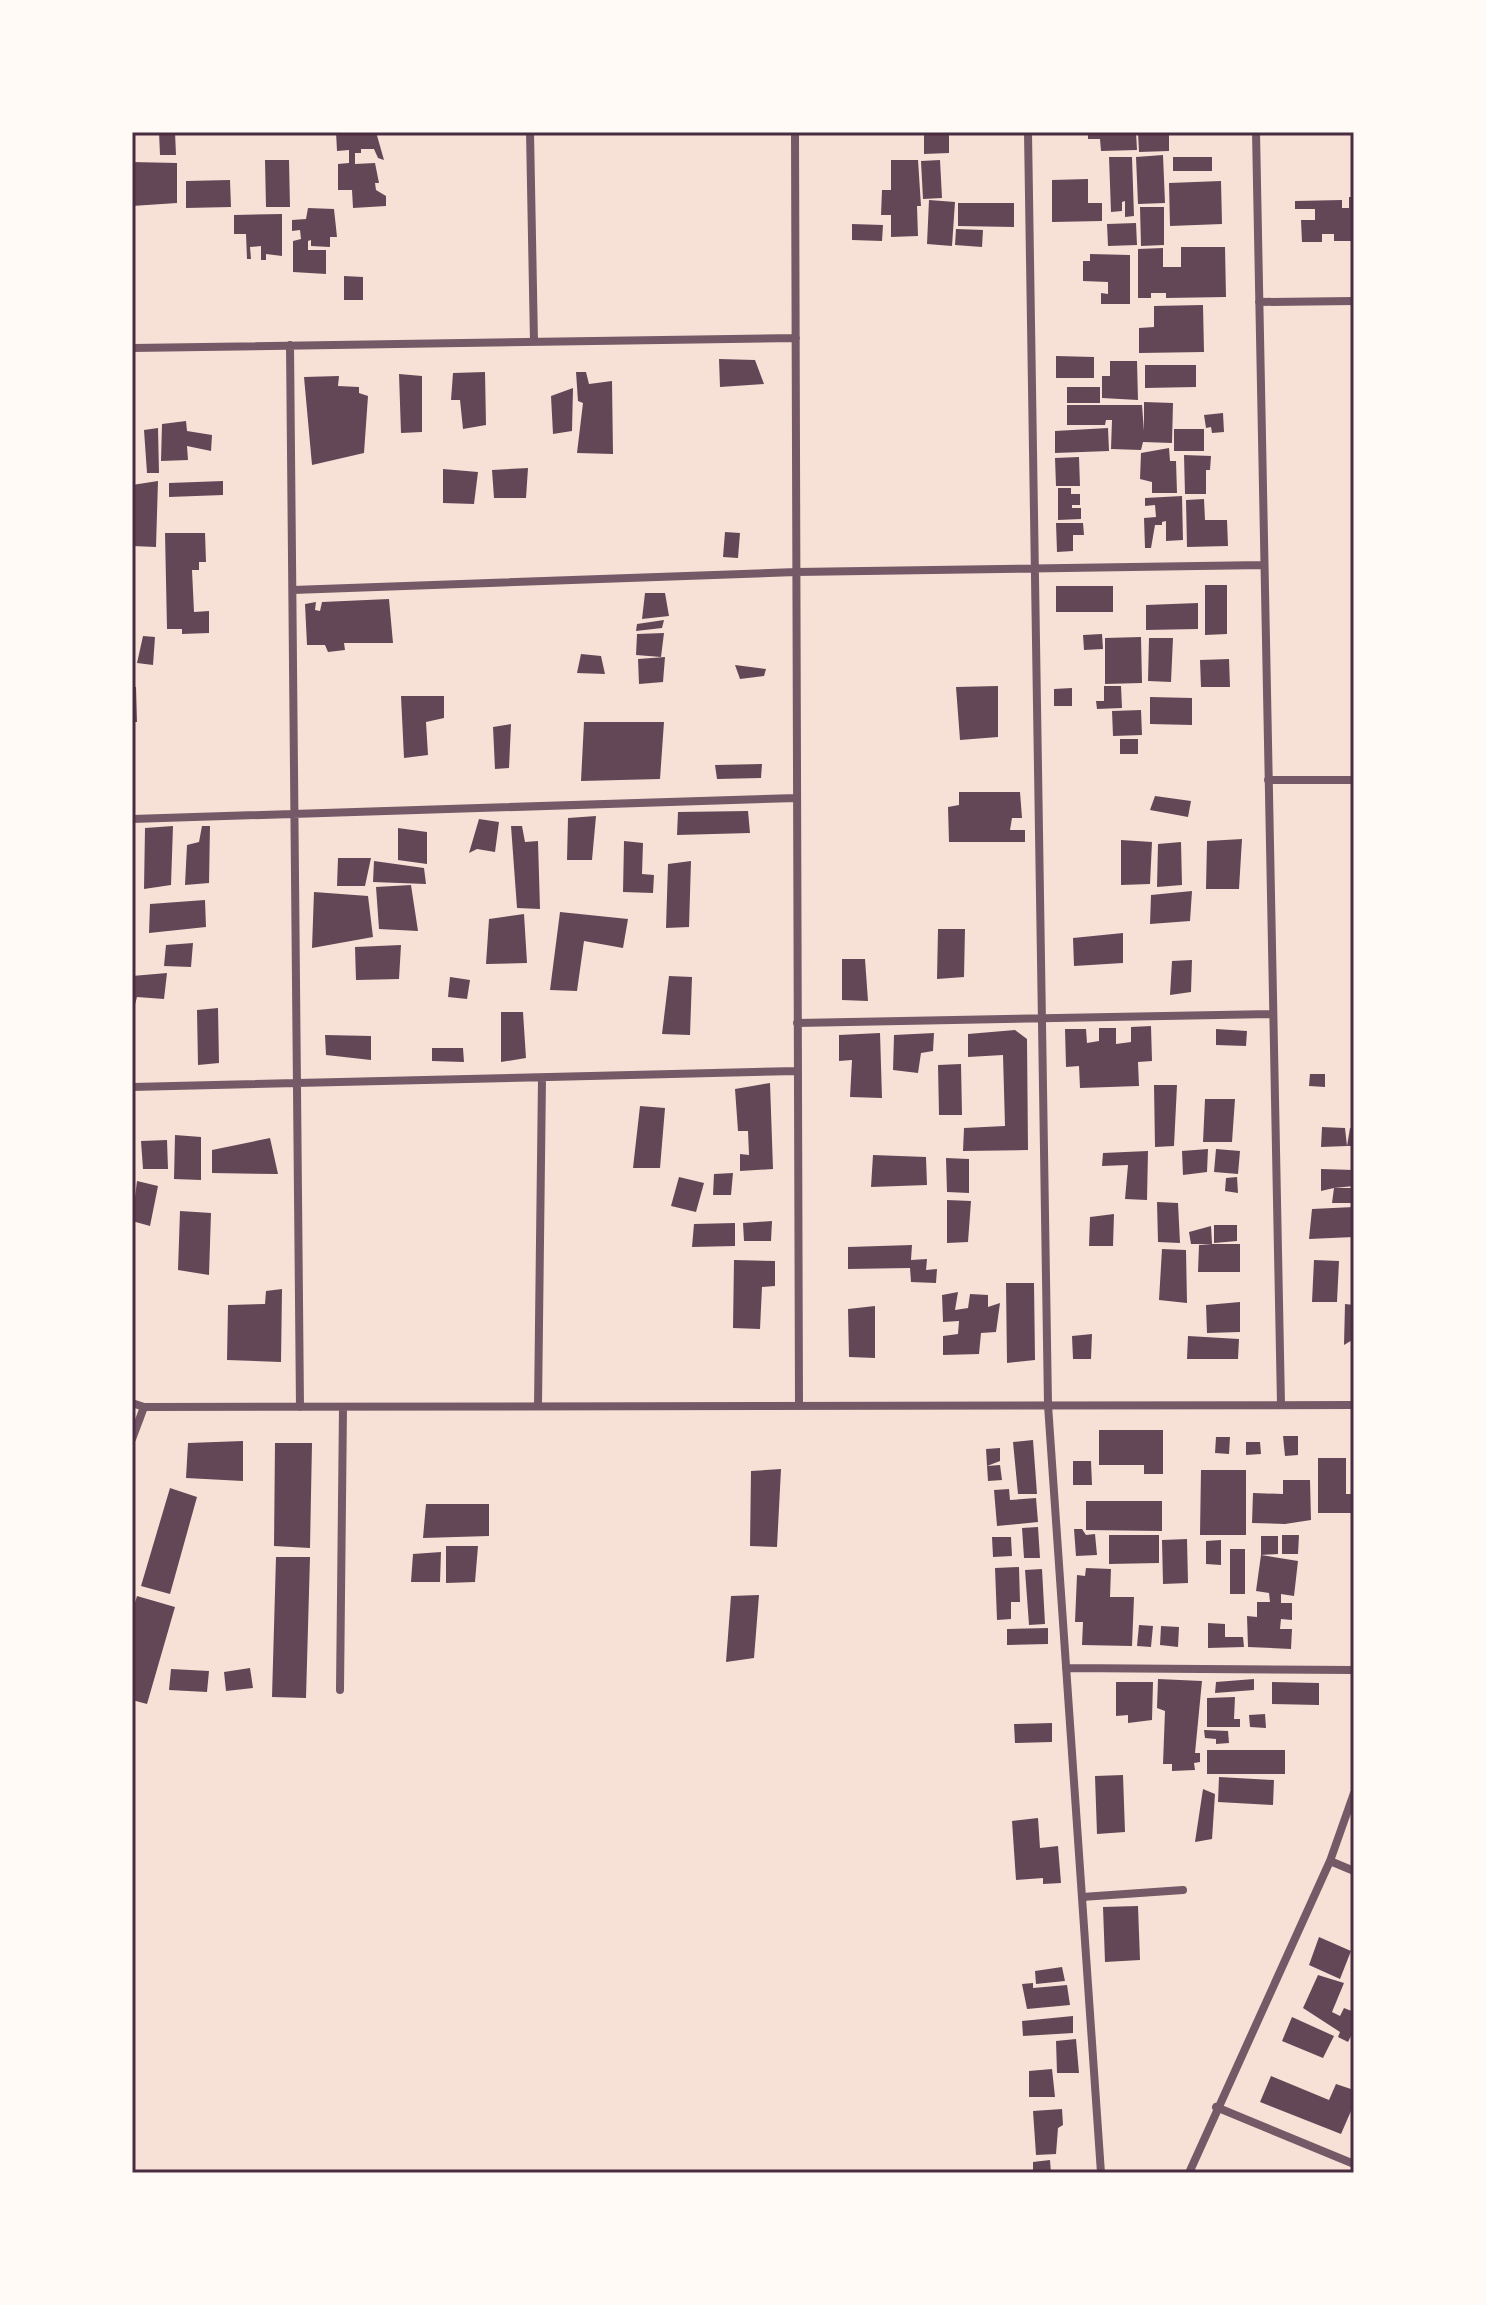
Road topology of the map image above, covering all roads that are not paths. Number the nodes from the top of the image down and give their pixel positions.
1 (530, 132) edge
2 (795, 132) edge
3 (1028, 132) edge
4 (1256, 132) edge
5 (1354, 301) edge
6 (1259, 302) junction
7 (796, 338) junction
8 (534, 342) junction
9 (290, 345) junction
10 (132, 348) edge
11 (1264, 565) junction
12 (1035, 568) junction
13 (796, 572) junction
14 (293, 590) junction
15 (1268, 780) junction
16 (1354, 780) edge
17 (797, 798) junction
18 (292, 816) junction
19 (132, 819) edge
20 (1273, 1014) junction
21 (1042, 1018) junction
22 (797, 1023) junction
23 (797, 1071) junction
24 (542, 1078) junction
25 (296, 1084) junction
26 (132, 1087) edge
27 (132, 1403) edge
28 (1281, 1404) junction
29 (1048, 1405) junction
30 (1354, 1405) edge
31 (538, 1406) junction
32 (799, 1406) junction
33 (144, 1407) junction
34 (300, 1407) junction
35 (343, 1407) junction
36 (132, 1439) edge
37 (1066, 1668) junction
38 (1354, 1670) edge
39 (340, 1690) dead end
40 (1354, 1793) edge
41 (1330, 1861) junction
42 (1354, 1871) edge
43 (1183, 1890) dead end
44 (1082, 1897) junction
45 (1216, 2107) junction
46 (1354, 2164) edge
47 (1101, 2173) edge
48 (1189, 2173) edge

1 - 8 street
2 - 7 street
3 - 12 street
4 - 6 street
5 - 6 street
6 - 11 street
7 - 8 street
7 - 13 street
8 - 9 street
9 - 10 street
9 - 14 street
11 - 12 street
11 - 15 street
12 - 13 street
12 - 21 street
13 - 14 street
13 - 17 street
14 - 18 street
15 - 16 street
15 - 20 street
17 - 18 street
17 - 22 street
18 - 19 street
18 - 25 street
20 - 21 street
20 - 28 street
21 - 22 street
21 - 29 street
22 - 23 street
23 - 24 street
23 - 32 street
24 - 25 street
24 - 31 street
25 - 26 street
25 - 34 street
27 - 33 street
28 - 29 street
28 - 30 street
29 - 32 street
29 - 37 street
31 - 32 street
31 - 35 street
33 - 34 street
33 - 36 street
34 - 35 street
35 - 39 street
37 - 38 street
37 - 44 street
40 - 41 street
41 - 42 street
41 - 45 street
43 - 44 street
44 - 47 street
45 - 46 street
45 - 48 street

